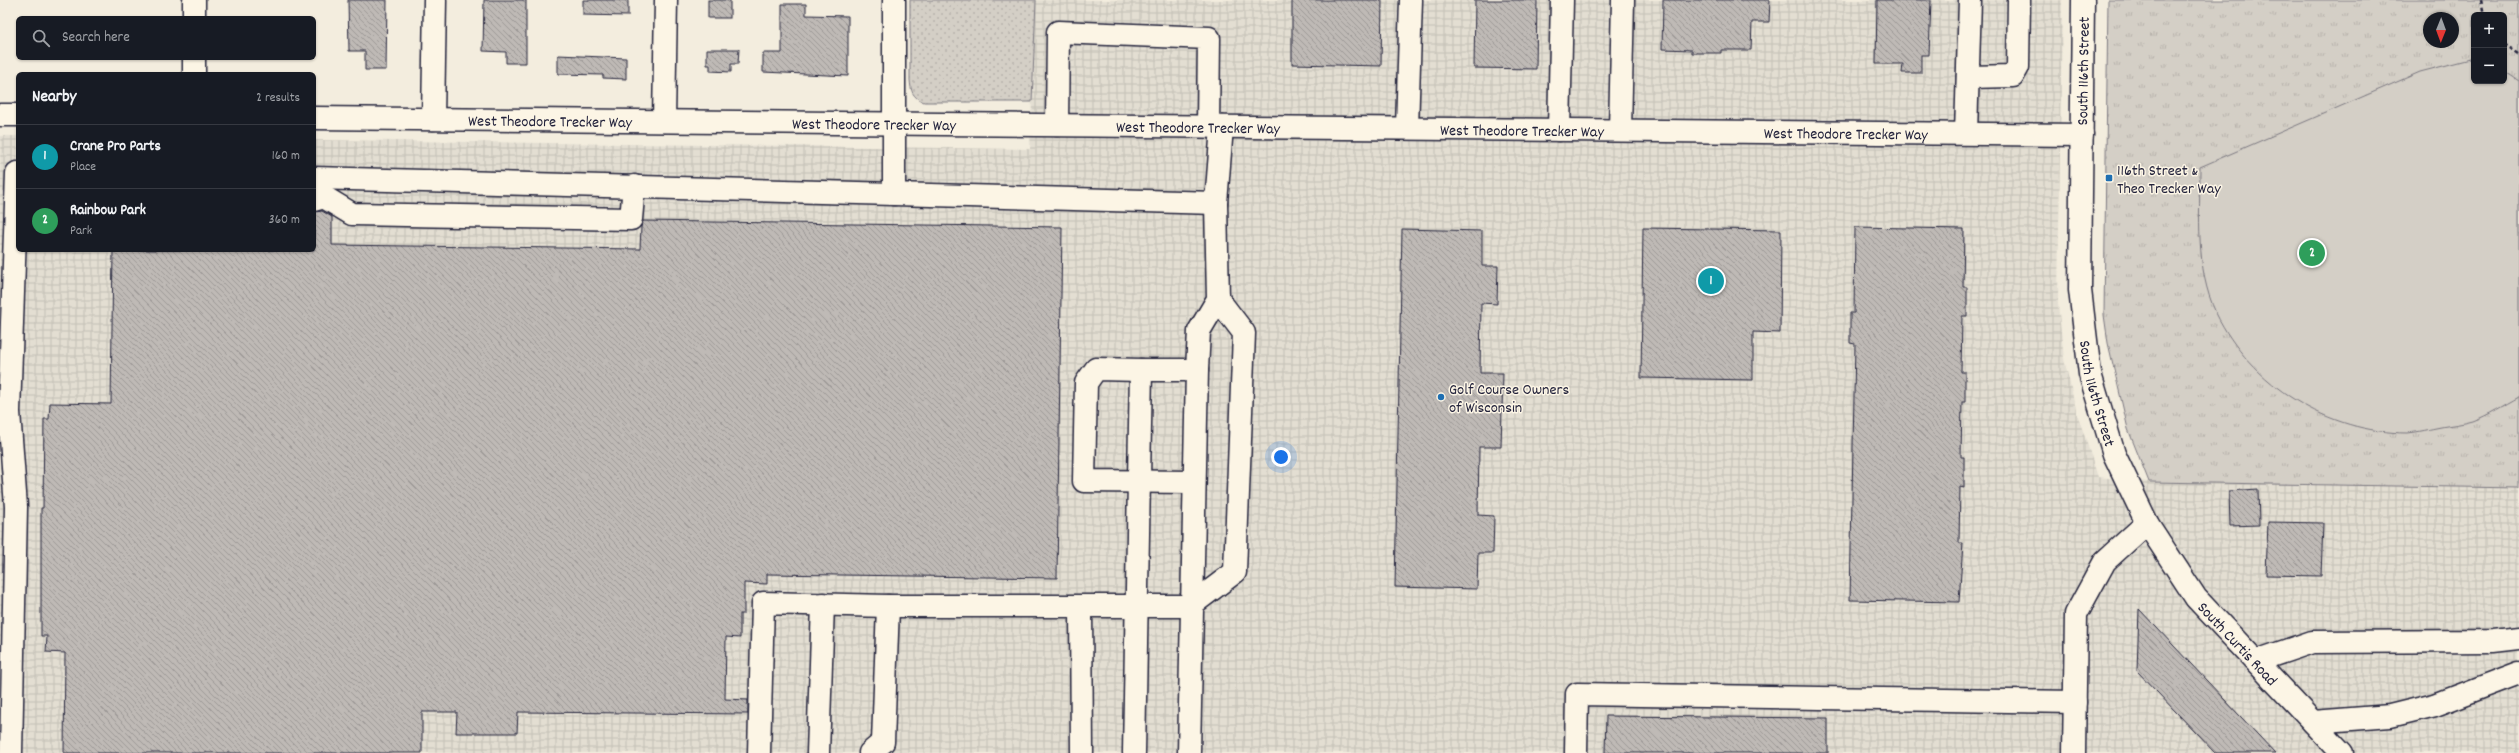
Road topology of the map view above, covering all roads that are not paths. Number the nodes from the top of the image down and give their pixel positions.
1 (194, 0) edge
2 (435, 0) edge
3 (666, 0) edge
4 (894, 0) edge
5 (1411, 0) edge
6 (1562, 0) edge
7 (1623, 0) edge
8 (1970, 0) edge
9 (2019, 0) edge
10 (2083, 0) edge
11 (194, 16) edge
12 (194, 60) edge
13 (194, 72) edge
14 (1968, 77) junction
15 (0, 115) edge
16 (16, 115) edge
17 (316, 118) edge
18 (433, 119) junction
19 (664, 121) junction
20 (893, 123) junction
21 (1057, 125) junction
22 (1215, 126) junction
23 (1407, 128) junction
24 (1559, 130) junction
25 (1620, 130) junction
26 (1966, 133) junction
27 (2082, 135) junction
28 (12, 172) edge
29 (634, 186) junction
30 (319, 188) edge
31 (894, 194) junction
32 (1216, 203) junction
33 (7, 268) edge
34 (1218, 299) junction
35 (1141, 370) junction
36 (1197, 370) junction
37 (1139, 481) junction
38 (1193, 482) junction
39 (2147, 523) junction
40 (823, 604) junction
41 (888, 606) junction
42 (1136, 606) junction
43 (1190, 606) junction
44 (1081, 607) junction
45 (2519, 638) edge
46 (2256, 661) junction
47 (2519, 673) edge
48 (2075, 702) junction
49 (2313, 722) junction
50 (2341, 752) edge
51 (11, 753) edge
52 (759, 753) edge
53 (818, 753) edge
54 (870, 753) edge
55 (1082, 753) edge
56 (1134, 753) edge
57 (1188, 753) edge
58 (1576, 753) edge
59 (2074, 753) edge

1 - 11 street
2 - 18 street
3 - 19 street
4 - 20 street
5 - 23 street
6 - 24 street
7 - 25 street
8 - 14 street
9 - 14 street
10 - 27 street, South 116th Street
12 - 13 street
14 - 26 street
15 - 16 street
17 - 18 street, West Theodore Trecker Way
18 - 19 street, West Theodore Trecker Way
19 - 20 street, West Theodore Trecker Way
20 - 21 street, West Theodore Trecker Way
20 - 31 street
21 - 22 street, West Theodore Trecker Way
21 - 22 street
22 - 23 street, West Theodore Trecker Way
22 - 32 street
23 - 24 street, West Theodore Trecker Way
24 - 25 street, West Theodore Trecker Way
25 - 26 street, West Theodore Trecker Way
26 - 27 street, West Theodore Trecker Way
27 - 39 street, South 116th Street
28 - 33 street
29 - 30 street
29 - 30 street
29 - 31 street
31 - 32 street
32 - 34 street
33 - 51 street
34 - 36 street
34 - 43 street
35 - 36 street
35 - 37 street
35 - 37 street
36 - 38 street
37 - 38 street
37 - 42 street
38 - 43 street
39 - 46 street, South Curtis Road
39 - 48 street
40 - 41 street
40 - 52 street
40 - 53 street
41 - 44 street
41 - 54 street
42 - 43 street
42 - 44 street
42 - 56 street
43 - 57 street
44 - 55 street
45 - 46 street
46 - 49 street, South Curtis Road
47 - 49 street
48 - 58 street
48 - 59 street
49 - 50 street, South Curtis Road

